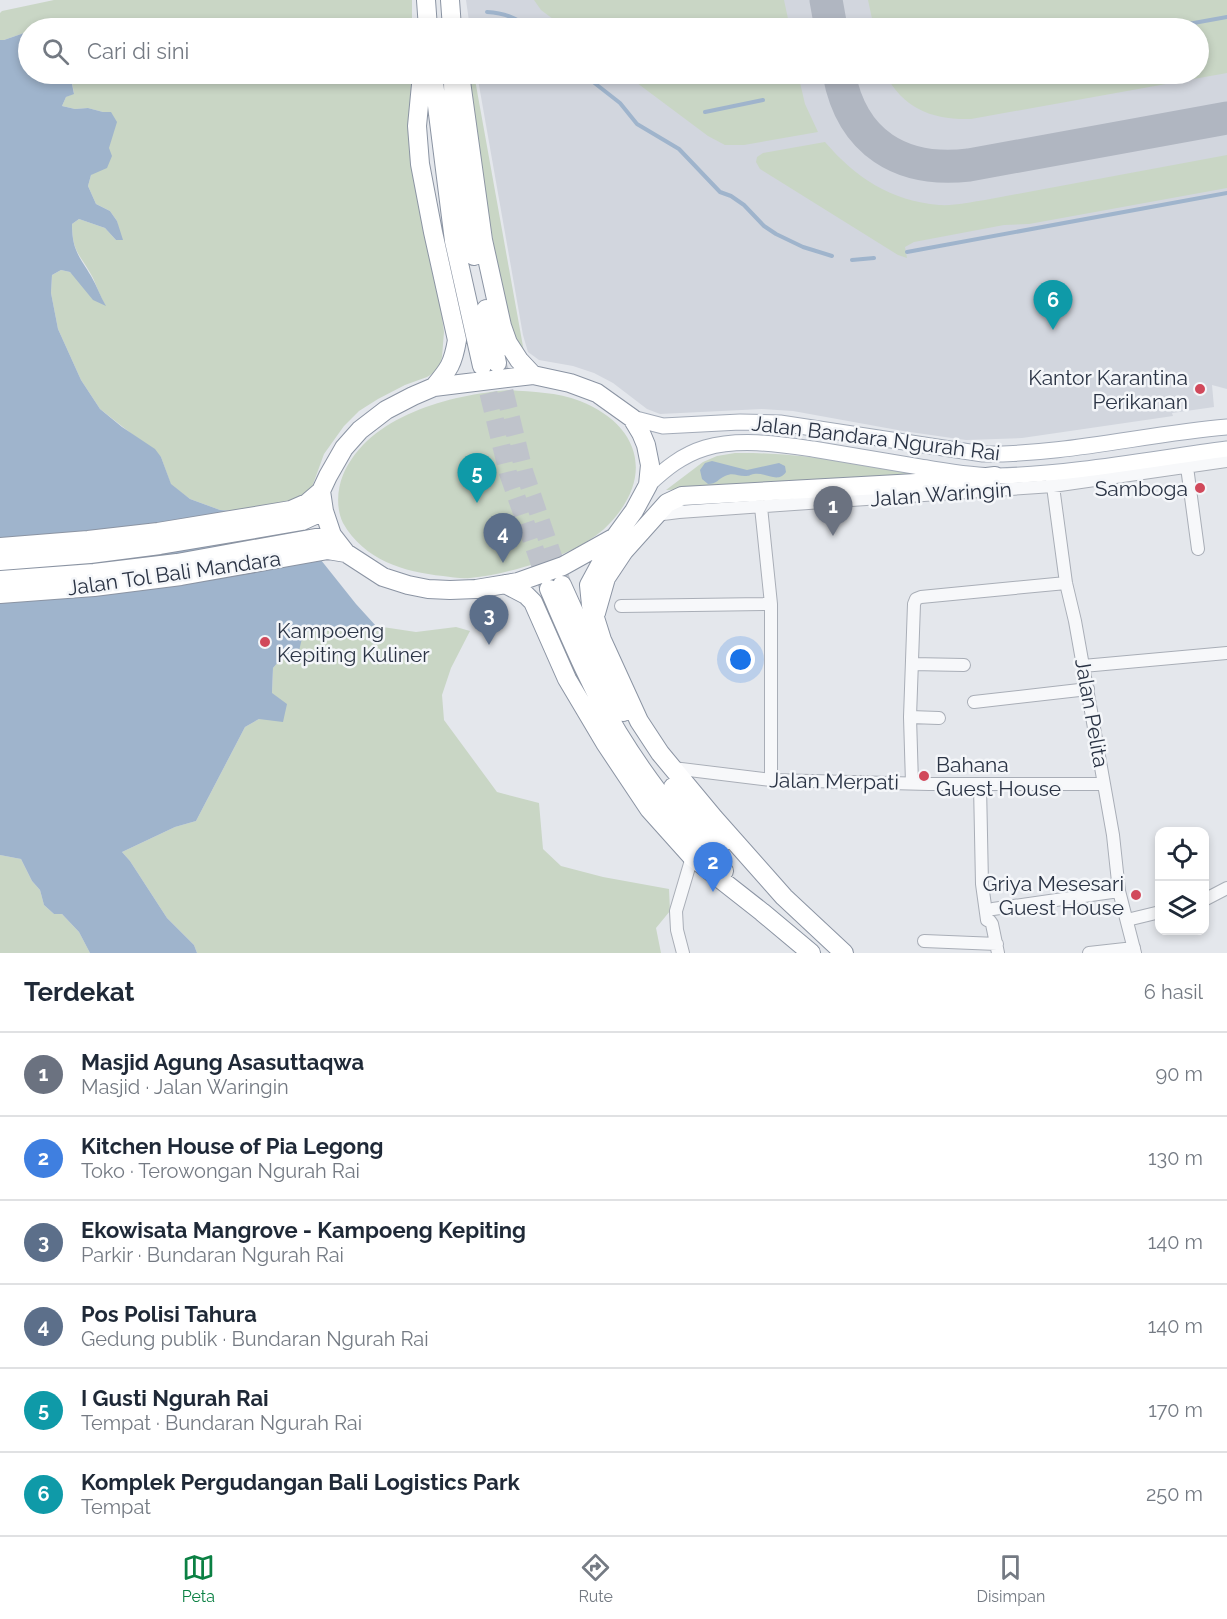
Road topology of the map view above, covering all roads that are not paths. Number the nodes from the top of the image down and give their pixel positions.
1 (426, 0) edge
2 (450, 0) edge
3 (427, 18) edge
4 (451, 18) edge
5 (421, 84) edge
6 (434, 84) edge
7 (453, 84) edge
8 (461, 84) edge
9 (532, 375) junction
10 (435, 387) junction
11 (632, 418) junction
12 (1227, 427) edge
13 (1227, 449) edge
14 (1227, 461) edge
15 (1187, 467) junction
16 (995, 476) junction
17 (1052, 479) junction
18 (648, 484) junction
19 (952, 487) junction
20 (318, 504) junction
21 (761, 507) junction
22 (653, 517) junction
23 (615, 537) junction
24 (323, 541) junction
25 (0, 547) edge
26 (1198, 549) dead end
27 (0, 561) edge
28 (0, 580) edge
29 (1066, 583) junction
30 (505, 584) junction
31 (0, 594) edge
32 (771, 604) junction
33 (621, 606) dead end
34 (595, 620) junction
35 (1227, 653) edge
36 (912, 664) junction
37 (964, 665) dead end
38 (1083, 666) junction
39 (1088, 689) junction
40 (974, 702) dead end
41 (910, 717) junction
42 (939, 718) dead end
43 (673, 768) junction
44 (771, 780) junction
45 (912, 783) junction
46 (980, 784) junction
47 (1104, 784) junction
48 (692, 857) junction
49 (1227, 888) edge
50 (1119, 891) junction
51 (784, 897) junction
52 (1209, 897) edge
53 (993, 909) dead end
54 (762, 912) junction
55 (1155, 913) edge
56 (1127, 920) junction
57 (924, 941) dead end
58 (997, 949) edge
59 (1134, 950) edge
60 (683, 953) edge
61 (811, 953) edge
62 (843, 953) edge
63 (1089, 953) edge

1 - 3 highway
2 - 4 highway
5 - 10 highway
6 - 7 highway
8 - 9 highway
9 - 10 highway
9 - 11 highway
10 - 20 highway
11 - 12 main road, Jalan Bandara Ngurah Rai
11 - 18 highway
13 - 17 main road, Jalan Bandara Ngurah Rai
14 - 15 street, Jalan Waringin
15 - 17 street, Jalan Waringin
15 - 26 street
16 - 17 main road, Jalan Bandara Ngurah Rai
16 - 18 main road, Jalan Bandara Ngurah Rai
16 - 19 highway
17 - 19 street, Jalan Waringin
17 - 29 street, Jalan Pelita
18 - 23 highway
19 - 21 street, Jalan Waringin
19 - 22 highway
20 - 24 highway
20 - 25 highway, Jalan Tol Bali Mandara
20 - 27 highway, Jalan Tol Bali Mandara
21 - 22 street, Jalan Waringin
21 - 32 street
22 - 34 highway
23 - 30 highway
23 - 34 highway
24 - 28 highway, Jalan Tol Bali Mandara
24 - 30 highway, Jalan Tol Bali Mandara
24 - 31 highway, Jalan Tol Bali Mandara
29 - 36 street
29 - 38 street, Jalan Pelita
30 - 48 highway
32 - 33 street
32 - 44 street
34 - 43 highway
35 - 38 street
36 - 37 street
36 - 41 street
38 - 39 street, Jalan Pelita
39 - 40 street
39 - 47 street, Jalan Pelita
41 - 42 street
41 - 45 street
43 - 44 street, Jalan Merpati
43 - 51 highway
44 - 45 street, Jalan Merpati
45 - 46 street, Jalan Merpati
46 - 47 street, Jalan Merpati
46 - 58 street
47 - 50 street, Jalan Pelita
48 - 54 highway
48 - 60 street
49 - 52 street
50 - 53 street
50 - 56 street, Jalan Pelita
51 - 54 highway
51 - 62 highway
54 - 61 highway
55 - 56 street
56 - 59 street, Jalan Pelita
57 - 58 street
59 - 63 street

